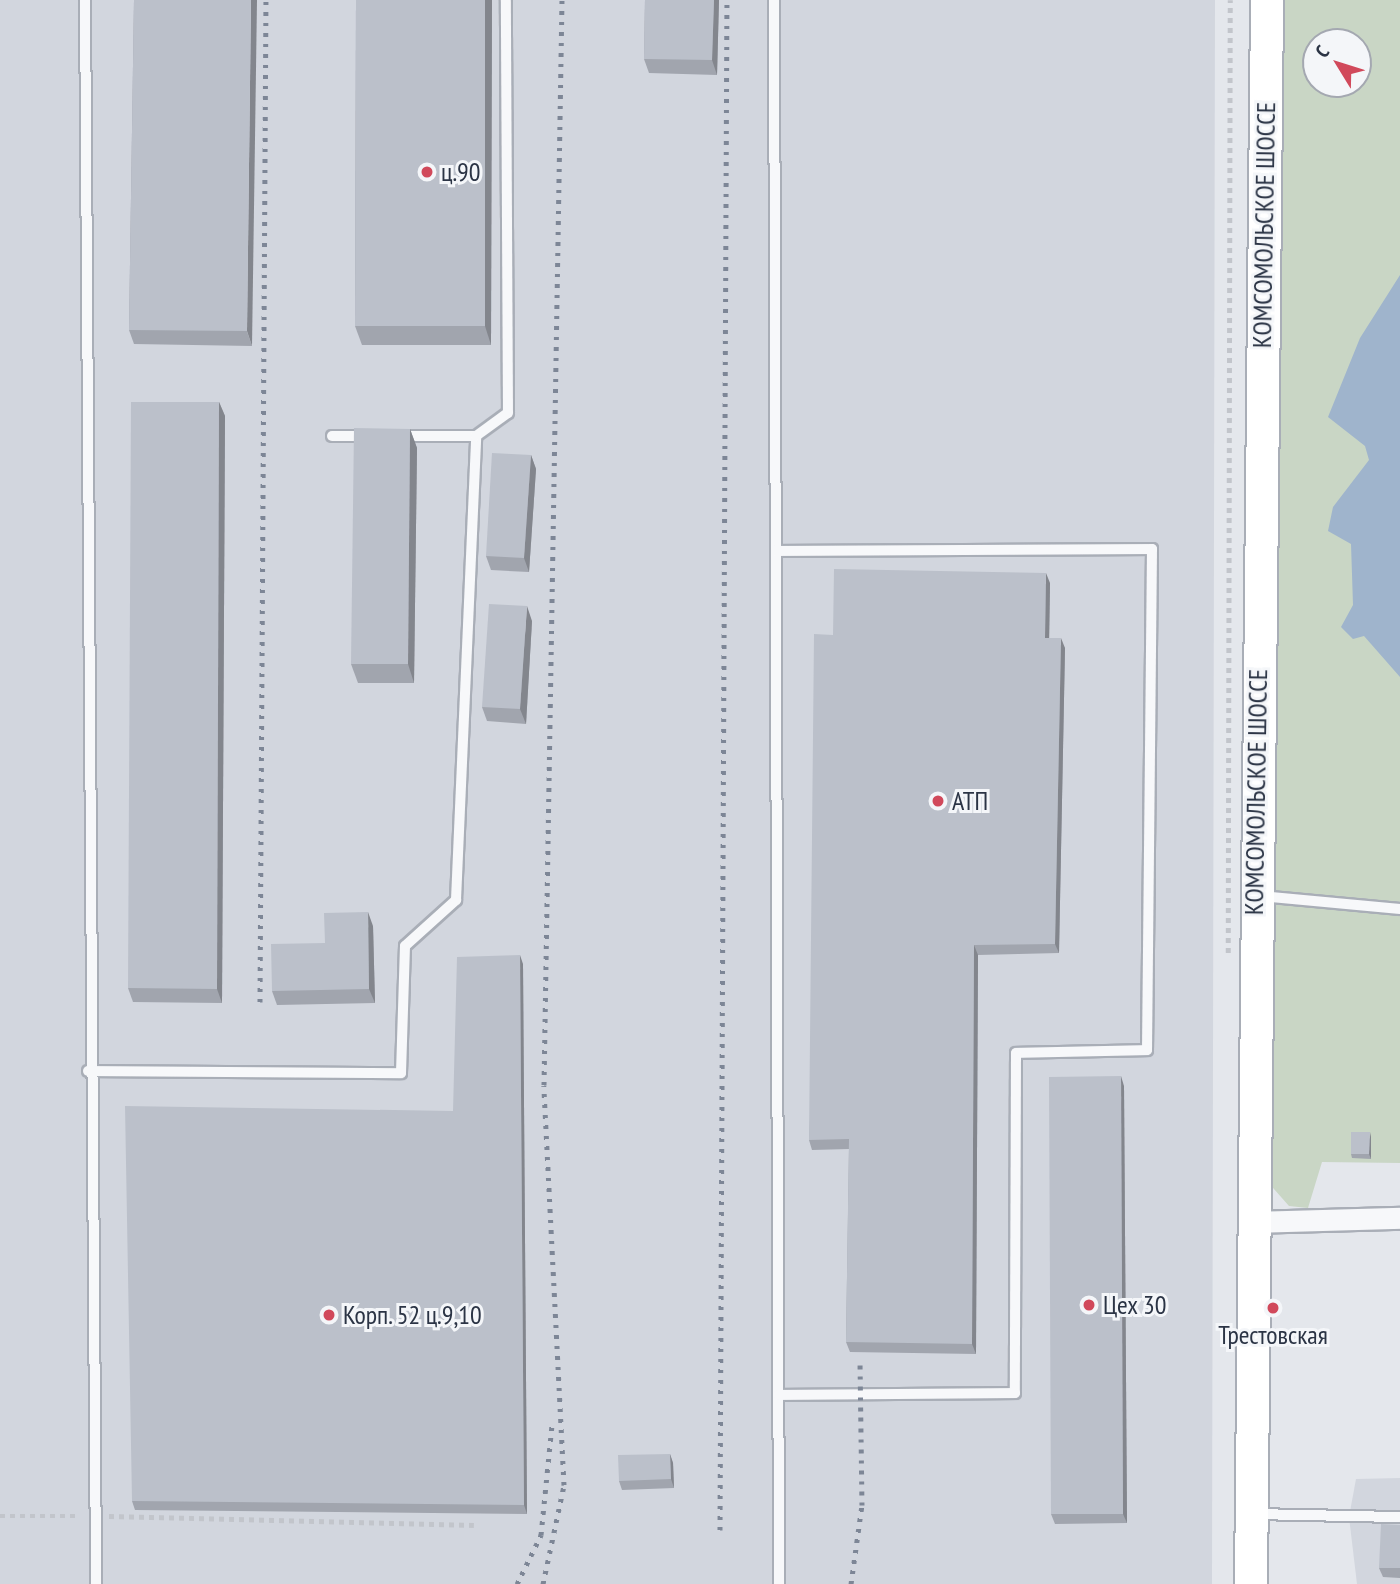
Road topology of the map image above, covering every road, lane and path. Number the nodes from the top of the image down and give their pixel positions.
1 (85, 0) edge
2 (506, 0) edge
3 (774, 0) edge
4 (1230, 0) edge
5 (1267, 0) edge
6 (332, 436) dead end
7 (476, 436) junction
8 (776, 551) junction
9 (1254, 896) junction
10 (1400, 909) edge
11 (1228, 959) dead end
12 (88, 1071) junction
13 (1400, 1218) edge
14 (1253, 1222) junction
15 (779, 1395) junction
16 (1251, 1514) junction
17 (0, 1516) edge
18 (95, 1516) junction
19 (1400, 1517) edge
20 (474, 1525) dead end
21 (96, 1584) edge
22 (779, 1584) edge
23 (1251, 1584) edge

1 - 12 lane
2 - 7 lane
3 - 8 lane
4 - 11 path
5 - 9 main road, КОМСОМОЛЬСКОЕ ШОССЕ
6 - 7 lane
7 - 12 lane
8 - 15 lane
8 - 15 lane
9 - 10 lane
9 - 14 main road, КОМСОМОЛЬСКОЕ ШОССЕ
12 - 18 lane
13 - 14 street
14 - 16 main road, КОМСОМОЛЬСКОЕ ШОССЕ
15 - 22 lane
16 - 19 lane
16 - 23 main road, КОМСОМОЛЬСКОЕ ШОССЕ
17 - 18 path
18 - 20 path
18 - 21 lane

